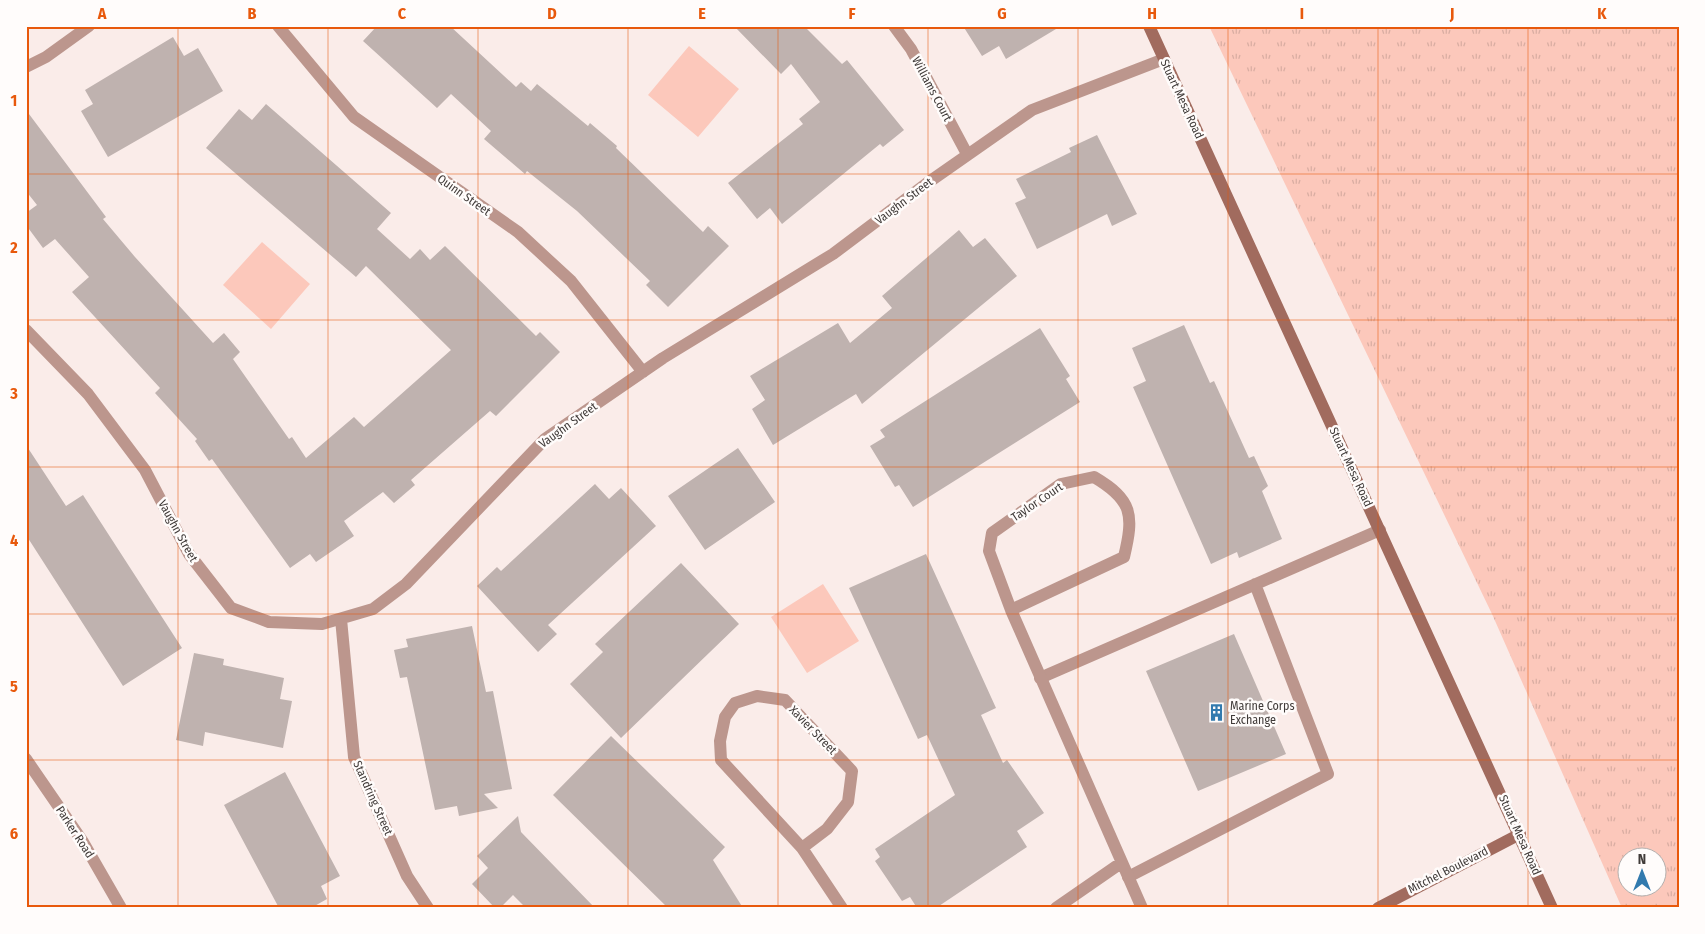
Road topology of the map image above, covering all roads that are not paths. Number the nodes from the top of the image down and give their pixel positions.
1 (89, 26) edge
2 (278, 26) edge
3 (894, 26) edge
4 (1149, 26) edge
5 (1164, 59) junction
6 (26, 67) edge
7 (968, 154) junction
8 (26, 330) edge
9 (643, 372) junction
10 (1380, 530) junction
11 (1256, 584) junction
12 (1011, 610) junction
13 (341, 618) junction
14 (1040, 678) junction
15 (26, 759) edge
16 (1520, 834) junction
17 (802, 848) junction
18 (1121, 862) junction
19 (1128, 877) junction
20 (121, 908) edge
21 (428, 908) edge
22 (842, 908) edge
23 (1056, 908) edge
24 (1142, 908) edge
25 (1378, 908) edge
26 (1552, 908) edge

1 - 6 street
2 - 9 street, Quinn Street
3 - 7 street, Williams Court
4 - 5 main road, Stuart Mesa Road
5 - 7 street, Vaughn Street
5 - 10 main road, Stuart Mesa Road
7 - 9 street, Vaughn Street
8 - 13 street, Vaughn Street
9 - 13 street, Vaughn Street
10 - 11 street
10 - 16 main road, Stuart Mesa Road
11 - 14 street
11 - 19 street
12 - 12 street, Taylor Court
12 - 14 street, Taylor Court
13 - 21 street, Standring Street
14 - 18 street, Taylor Court
15 - 20 street, Parker Road
16 - 25 main road, Mitchel Boulevard
16 - 26 main road, Stuart Mesa Road
17 - 17 street, Xavier Street
17 - 22 street, Xavier Street
18 - 19 street, Taylor Court
18 - 23 street
19 - 24 street, Taylor Court

